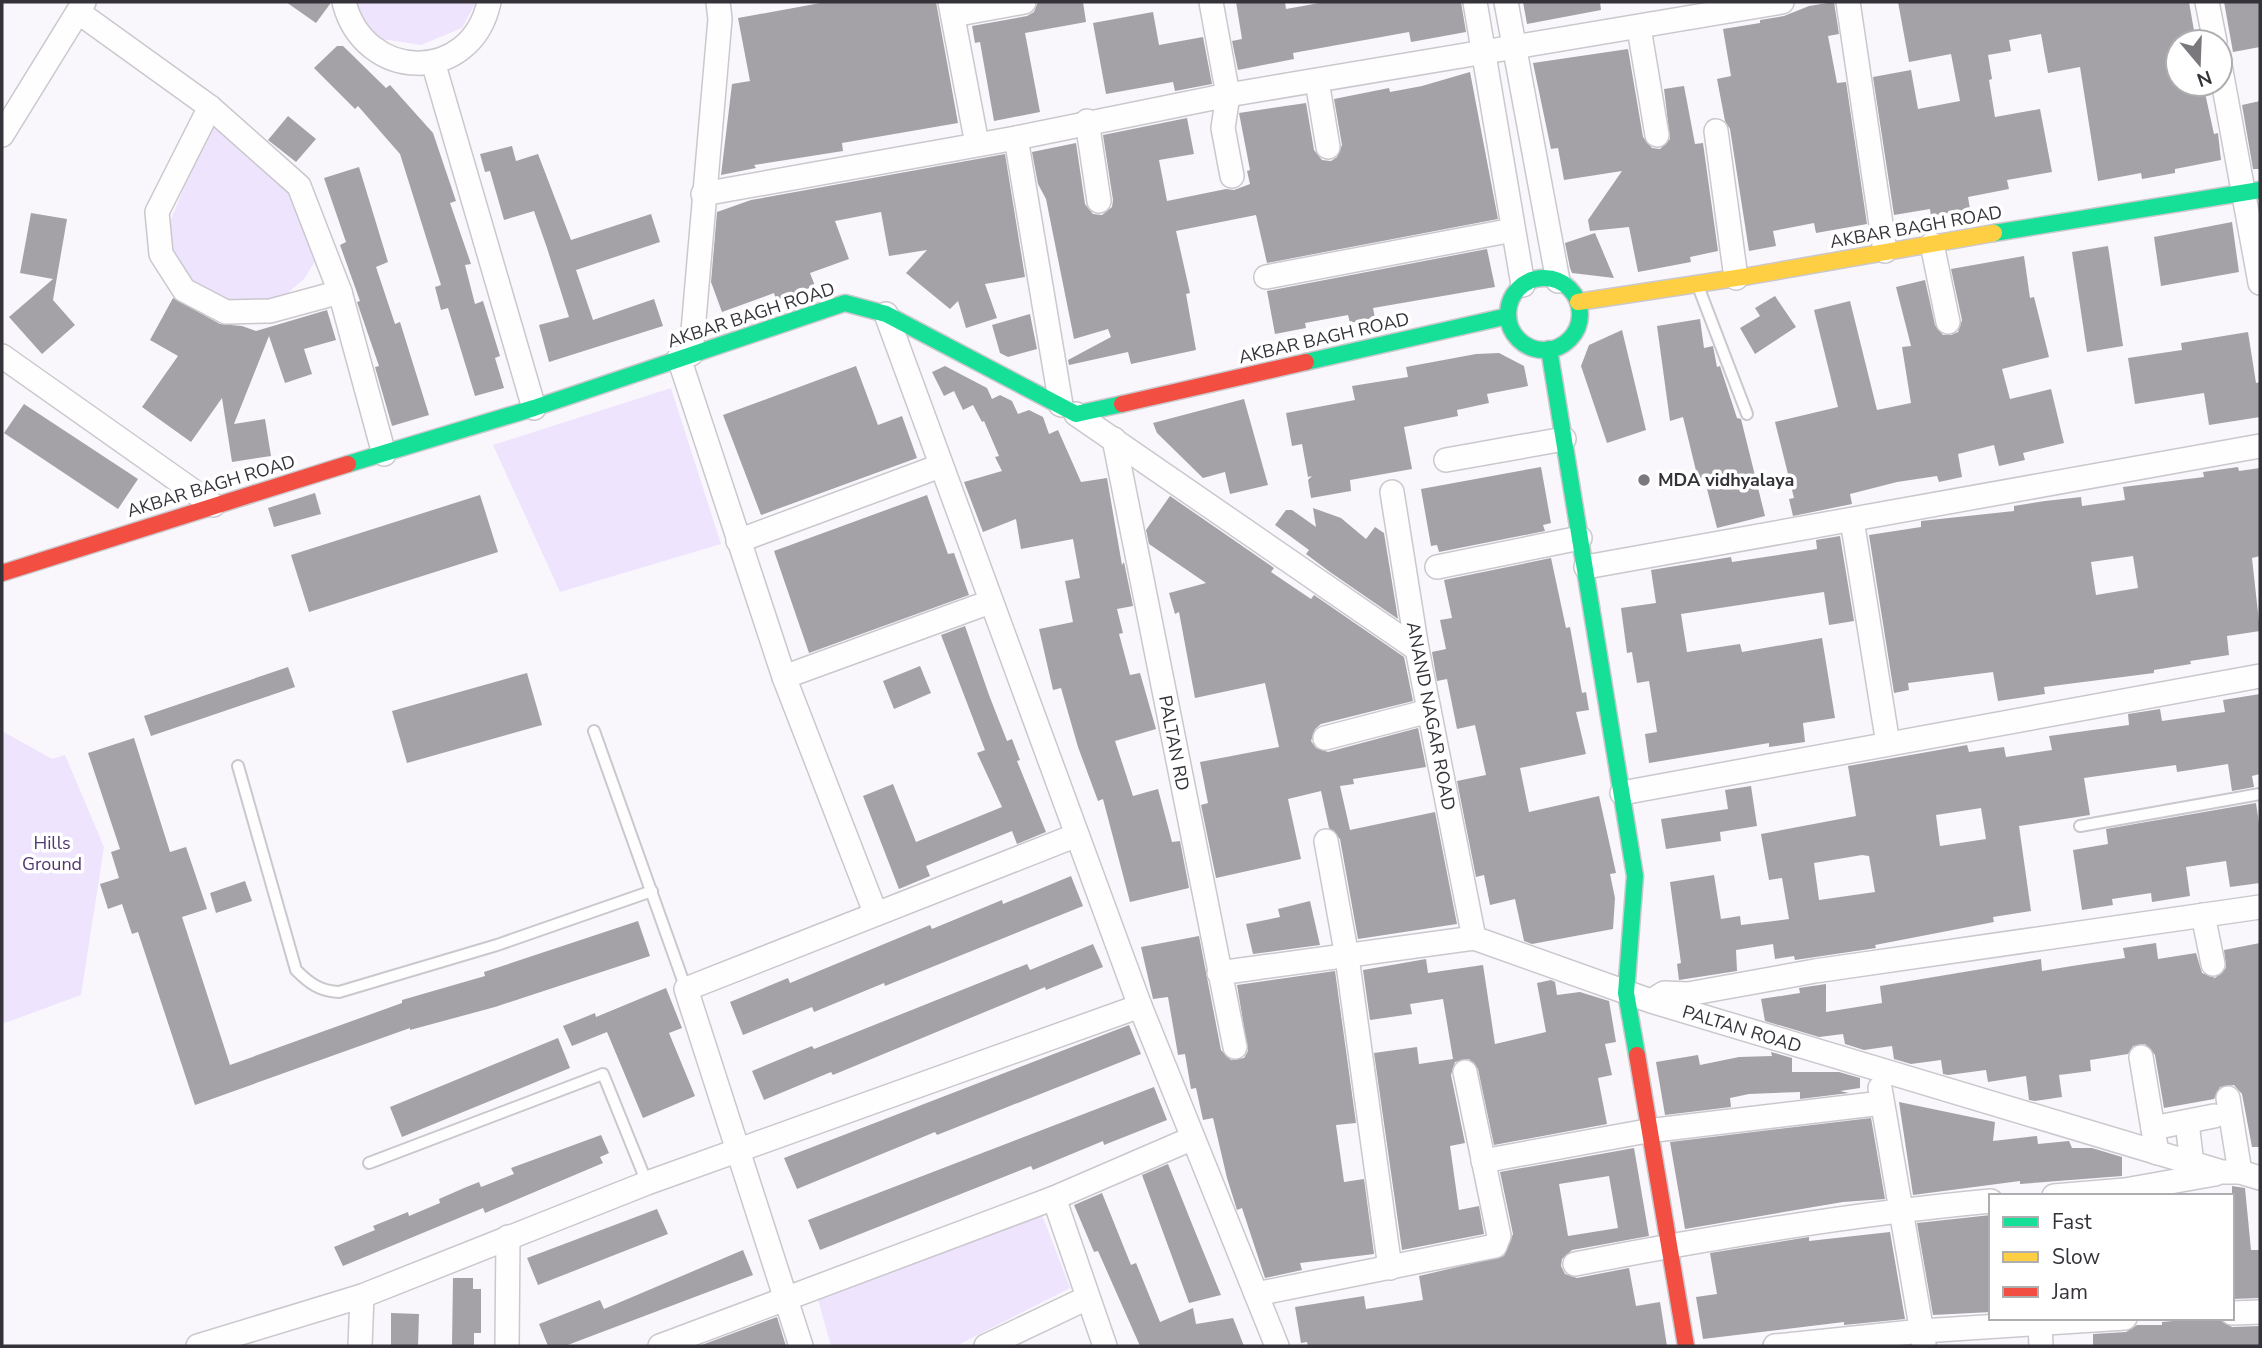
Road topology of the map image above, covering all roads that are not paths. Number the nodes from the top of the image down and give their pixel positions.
1 (344, 2) edge
2 (489, 2) edge
3 (718, 2) edge
4 (1024, 2) edge
5 (1211, 2) edge
6 (1475, 2) edge
7 (1506, 2) edge
8 (1782, 2) edge
9 (1848, 2) edge
10 (2207, 2) edge
11 (1746, 5) edge
12 (81, 7) edge
13 (951, 8) edge
14 (1639, 28) junction
15 (2212, 28) edge
16 (1515, 48) junction
17 (1483, 53) junction
18 (433, 62) junction
19 (1317, 81) junction
20 (1228, 95) junction
21 (2229, 98) edge
22 (210, 107) junction
23 (1087, 121) junction
24 (1716, 131) dead end
25 (2, 135) edge
26 (1657, 135) dead end
27 (1016, 138) junction
28 (977, 144) junction
29 (1328, 147) dead end
30 (1232, 176) dead end
31 (2253, 191) edge
32 (703, 194) junction
33 (1099, 201) dead end
34 (1513, 230) junction
35 (1933, 244) junction
36 (1885, 251) junction
37 (1266, 277) dead end
38 (1736, 278) junction
39 (1558, 281) junction
40 (2260, 283) edge
41 (1523, 285) junction
42 (1698, 286) junction
43 (340, 292) junction
44 (1578, 302) junction
45 (886, 314) junction
46 (1508, 316) junction
47 (1948, 322) dead end
48 (1549, 349) junction
49 (2, 356) edge
50 (685, 356) junction
51 (534, 408) junction
52 (1069, 410) junction
53 (1747, 414) dead end
54 (1114, 439) junction
55 (1564, 439) junction
56 (2260, 446) edge
57 (384, 454) junction
58 (1446, 460) dead end
59 (940, 466) junction
60 (1392, 492) dead end
61 (213, 505) junction
62 (1852, 520) junction
63 (1580, 538) junction
64 (738, 541) junction
65 (1437, 567) dead end
66 (1586, 567) junction
67 (2, 573) edge
68 (990, 602) junction
69 (1417, 649) junction
70 (2260, 676) edge
71 (784, 677) junction
72 (1429, 711) junction
73 (594, 731) dead end
74 (1325, 738) dead end
75 (1888, 744) junction
76 (238, 766) dead end
77 (1622, 793) junction
78 (2260, 794) edge
79 (2080, 826) dead end
80 (1077, 835) junction
81 (1326, 841) dead end
82 (652, 891) junction
83 (2260, 907) edge
84 (875, 912) junction
85 (2203, 915) junction
86 (1474, 938) junction
87 (1348, 957) junction
88 (2213, 964) dead end
89 (1219, 974) junction
90 (686, 989) junction
91 (1626, 993) junction
92 (1651, 1001) junction
93 (1140, 1006) junction
94 (1235, 1047) dead end
95 (2141, 1057) dead end
96 (1878, 1071) junction
97 (1465, 1072) dead end
98 (1882, 1103) junction
99 (2188, 1122) junction
100 (2153, 1128) junction
101 (1647, 1131) junction
102 (1193, 1138) junction
103 (739, 1151) junction
104 (2157, 1153) junction
105 (1483, 1161) junction
106 (369, 1163) dead end
107 (2192, 1164) junction
108 (2241, 1174) edge
109 (647, 1183) junction
110 (2074, 1194) edge
111 (1054, 1198) junction
112 (1989, 1201) edge
113 (1903, 1209) junction
114 (508, 1237) junction
115 (1670, 1245) junction
116 (1575, 1264) dead end
117 (1390, 1268) junction
118 (1256, 1294) junction
119 (362, 1296) junction
120 (787, 1298) junction
121 (1087, 1298) junction
122 (2260, 1311) edge
123 (2234, 1313) edge
124 (2082, 1320) edge
125 (2040, 1322) junction
126 (1923, 1338) edge
127 (198, 1346) edge
128 (360, 1346) edge
129 (507, 1346) edge
130 (660, 1346) edge
131 (801, 1346) edge
132 (986, 1346) edge
133 (1105, 1346) edge
134 (1277, 1346) edge
135 (1686, 1346) edge
136 (1775, 1346) edge
137 (2041, 1346) edge

1 - 18 street
2 - 18 street
3 - 32 street
4 - 13 street
5 - 20 street
6 - 17 street
7 - 16 street
8 - 11 street
9 - 36 street
10 - 15 street
11 - 14 street
12 - 22 street
12 - 25 street
13 - 28 street
14 - 16 street
14 - 26 street
16 - 17 street
16 - 39 street
17 - 19 street
17 - 34 street
18 - 51 street
19 - 20 street
19 - 29 street
20 - 23 street
20 - 30 street
21 - 31 street
22 - 43 street
22 - 43 street
23 - 27 street
23 - 33 street
24 - 38 street
27 - 28 street
27 - 52 street
28 - 32 street
31 - 35 street, AKBAR BAGH ROAD
31 - 40 street
32 - 50 street
34 - 37 street
34 - 41 street
35 - 36 street, AKBAR BAGH ROAD
35 - 47 street
36 - 38 street, AKBAR BAGH ROAD
38 - 42 street, AKBAR BAGH ROAD
39 - 41 street
39 - 44 street
41 - 46 street
42 - 44 street, AKBAR BAGH ROAD
42 - 53 lane
43 - 57 street
44 - 48 street
45 - 50 street, AKBAR BAGH ROAD
45 - 52 street, AKBAR BAGH ROAD
45 - 59 street
46 - 48 street
46 - 52 street, AKBAR BAGH ROAD
48 - 55 street
49 - 61 street
50 - 51 street, AKBAR BAGH ROAD
50 - 64 street
51 - 57 street, AKBAR BAGH ROAD
52 - 54 street
54 - 69 street
54 - 89 street, PALTAN RD
55 - 58 street
55 - 63 street
56 - 62 street
57 - 61 street, AKBAR BAGH ROAD
59 - 64 street
59 - 68 street
60 - 69 street, ANAND NAGAR ROAD
61 - 67 street, AKBAR BAGH ROAD
62 - 66 street
62 - 75 street
63 - 65 street
63 - 66 street
64 - 71 street
66 - 77 street
68 - 71 street
68 - 80 street
69 - 72 street, ANAND NAGAR ROAD
70 - 75 street
71 - 84 street
72 - 74 street
72 - 86 street, ANAND NAGAR ROAD
73 - 82 lane
75 - 77 street
76 - 82 lane
77 - 91 street
78 - 79 lane
80 - 84 street
80 - 93 street
81 - 87 street
82 - 90 lane
83 - 85 street
84 - 90 street
85 - 88 street
85 - 92 street
86 - 87 street, PALTAN ROAD
86 - 91 street, PALTAN ROAD
87 - 89 street, PALTAN ROAD
87 - 117 street
89 - 94 street, PALTAN RD
90 - 103 street
91 - 92 street, PALTAN ROAD
91 - 101 street
92 - 96 street, PALTAN ROAD
93 - 102 street
93 - 103 street
95 - 100 street
96 - 98 street
96 - 104 street, PALTAN ROAD
97 - 105 street
98 - 101 street
98 - 113 street
99 - 100 street
99 - 107 street
99 - 108 street
100 - 104 street
101 - 105 street
101 - 115 street
102 - 111 street
102 - 118 street
103 - 109 street
103 - 120 street
104 - 107 street, PALTAN ROAD
105 - 117 street
106 - 109 lane
107 - 108 street, PALTAN ROAD
108 - 110 street
109 - 114 street
111 - 120 street
111 - 121 street
112 - 113 street
113 - 115 street
113 - 126 street
114 - 119 street
114 - 129 street
115 - 116 street
115 - 135 street
117 - 118 street
118 - 134 street
119 - 127 street
119 - 128 street
120 - 130 street
120 - 131 street
121 - 132 street
121 - 133 street
122 - 123 street
124 - 125 street
125 - 126 street
125 - 137 street
126 - 136 street

